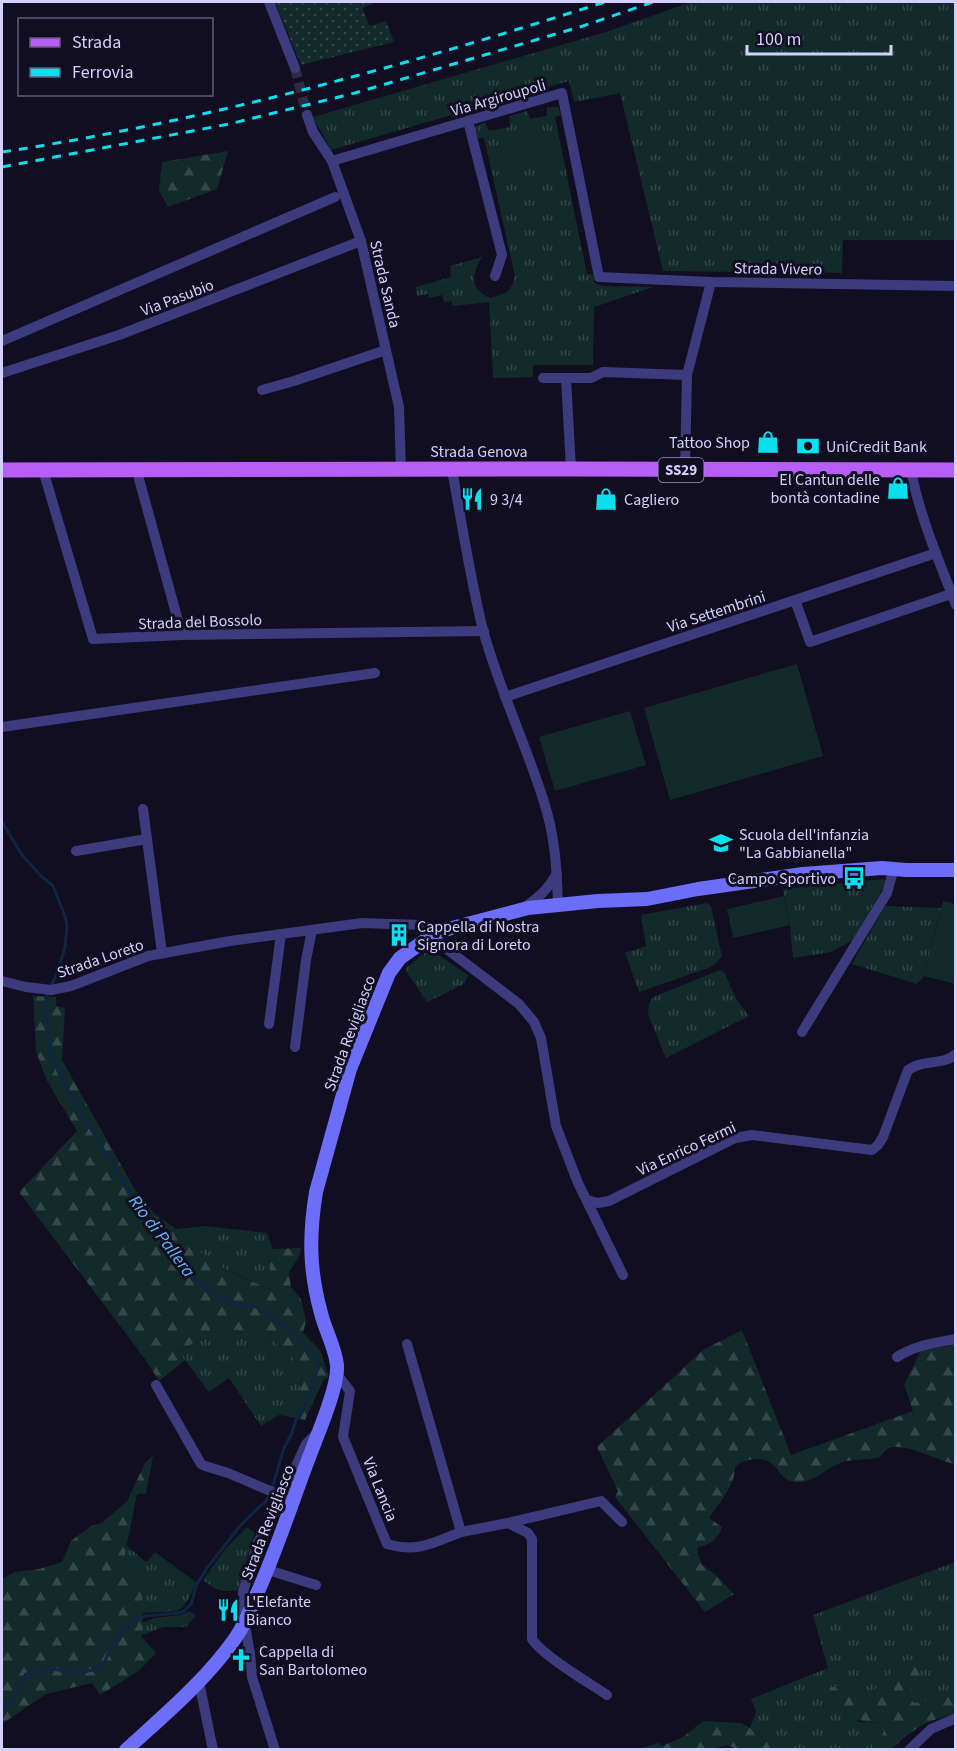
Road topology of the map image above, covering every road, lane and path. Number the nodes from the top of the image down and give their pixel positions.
1 (269, 2) edge
2 (295, 68) tunnel mouth
3 (307, 115) tunnel mouth
4 (468, 121) junction
5 (332, 161) junction
6 (335, 197) dead end
7 (361, 241) junction
8 (495, 276) dead end
9 (599, 277) joint
10 (711, 282) junction
11 (956, 286) edge
12 (2, 341) edge
13 (386, 350) junction
14 (2, 373) edge
15 (687, 375) junction
16 (543, 378) dead end
17 (566, 378) junction
18 (262, 390) dead end
19 (571, 469) junction
20 (2, 470) edge
21 (43, 470) junction
22 (139, 470) junction
23 (400, 470) junction
24 (452, 470) junction
25 (685, 470) junction
26 (956, 470) edge
27 (911, 471) junction
28 (936, 554) junction
29 (795, 600) junction
30 (953, 600) edge
31 (484, 631) junction
32 (182, 635) junction
33 (375, 673) dead end
34 (505, 697) junction
35 (2, 727) edge
36 (143, 809) dead end
37 (147, 839) junction
38 (76, 851) dead end
39 (894, 868) junction
40 (956, 870) edge
41 (557, 873) junction
42 (558, 905) junction
43 (519, 911) junction
44 (312, 930) junction
45 (437, 932) junction
46 (281, 934) junction
47 (162, 953) junction
48 (2, 981) edge
49 (269, 1024) dead end
50 (802, 1032) dead end
51 (295, 1047) dead end
52 (956, 1054) edge
53 (587, 1200) junction
54 (623, 1275) dead end
55 (956, 1340) edge
56 (407, 1344) dead end
57 (897, 1356) dead end
58 (336, 1373) junction
59 (156, 1385) dead end
60 (319, 1430) junction
61 (274, 1492) junction
62 (622, 1522) dead end
63 (508, 1523) junction
64 (461, 1533) junction
65 (268, 1570) junction
66 (316, 1585) dead end
67 (243, 1624) junction
68 (200, 1682) junction
69 (607, 1695) dead end
70 (956, 1718) edge
71 (126, 1749) edge
72 (213, 1749) edge
73 (275, 1749) edge
74 (909, 1749) edge

1 - 2 street
3 - 5 street, Strada Sanda
4 - 5 street, Via Argiroupoli
4 - 8 street
4 - 9 street, Via Argiroupoli
5 - 7 street, Strada Sanda
6 - 12 street, Via Pasubio
7 - 13 street, Strada Sanda
7 - 14 street, Via Pasubio
9 - 10 street, Strada Vivero
10 - 11 street, Strada Vivero
10 - 15 street
13 - 18 street
13 - 23 street, Strada Sanda
15 - 17 street
15 - 25 street
16 - 17 street
17 - 19 street
19 - 24 main road, Strada Genova / SS29
19 - 25 main road, Strada Genova / SS29
20 - 21 main road, Strada Genova / SS29
21 - 22 main road, Strada Genova / SS29
21 - 32 street, Strada del Bossolo
22 - 23 main road, Strada Genova / SS29
22 - 32 street
23 - 24 main road, Strada Genova / SS29
24 - 31 street
25 - 27 main road, Strada Genova / SS29
26 - 27 main road, Strada Genova / SS29
27 - 28 street
28 - 29 street, Via Settembrini
28 - 30 street
29 - 30 street
29 - 34 street, Via Settembrini
31 - 32 street, Strada del Bossolo
31 - 34 street
33 - 35 street
34 - 41 street
36 - 37 street
37 - 38 street
37 - 47 street
39 - 40 street, Strada Revigliasco
39 - 42 street, Strada Revigliasco
39 - 50 street
41 - 42 street
41 - 43 street
42 - 43 street, Strada Revigliasco
43 - 45 street, Strada Revigliasco
44 - 45 street, Strada Loreto
44 - 46 street, Strada Loreto
44 - 51 street
45 - 53 street
45 - 58 street, Strada Revigliasco
46 - 47 street, Strada Loreto
46 - 49 street
47 - 48 street, Strada Loreto
52 - 53 street, Via Enrico Fermi
53 - 54 street
55 - 57 street
56 - 64 street
58 - 60 street, Strada Revigliasco
58 - 64 street, Via Lancia
59 - 61 street
60 - 61 street, Strada Revigliasco
60 - 65 street, Strada Revigliasco
61 - 67 street, Strada Revigliasco
62 - 63 street, Via Lancia
63 - 64 street, Via Lancia
63 - 69 street
65 - 66 street
65 - 67 street, Strada Revigliasco
67 - 68 street, Strada Revigliasco
67 - 73 street
68 - 71 street, Strada Revigliasco
68 - 72 street
70 - 74 street

